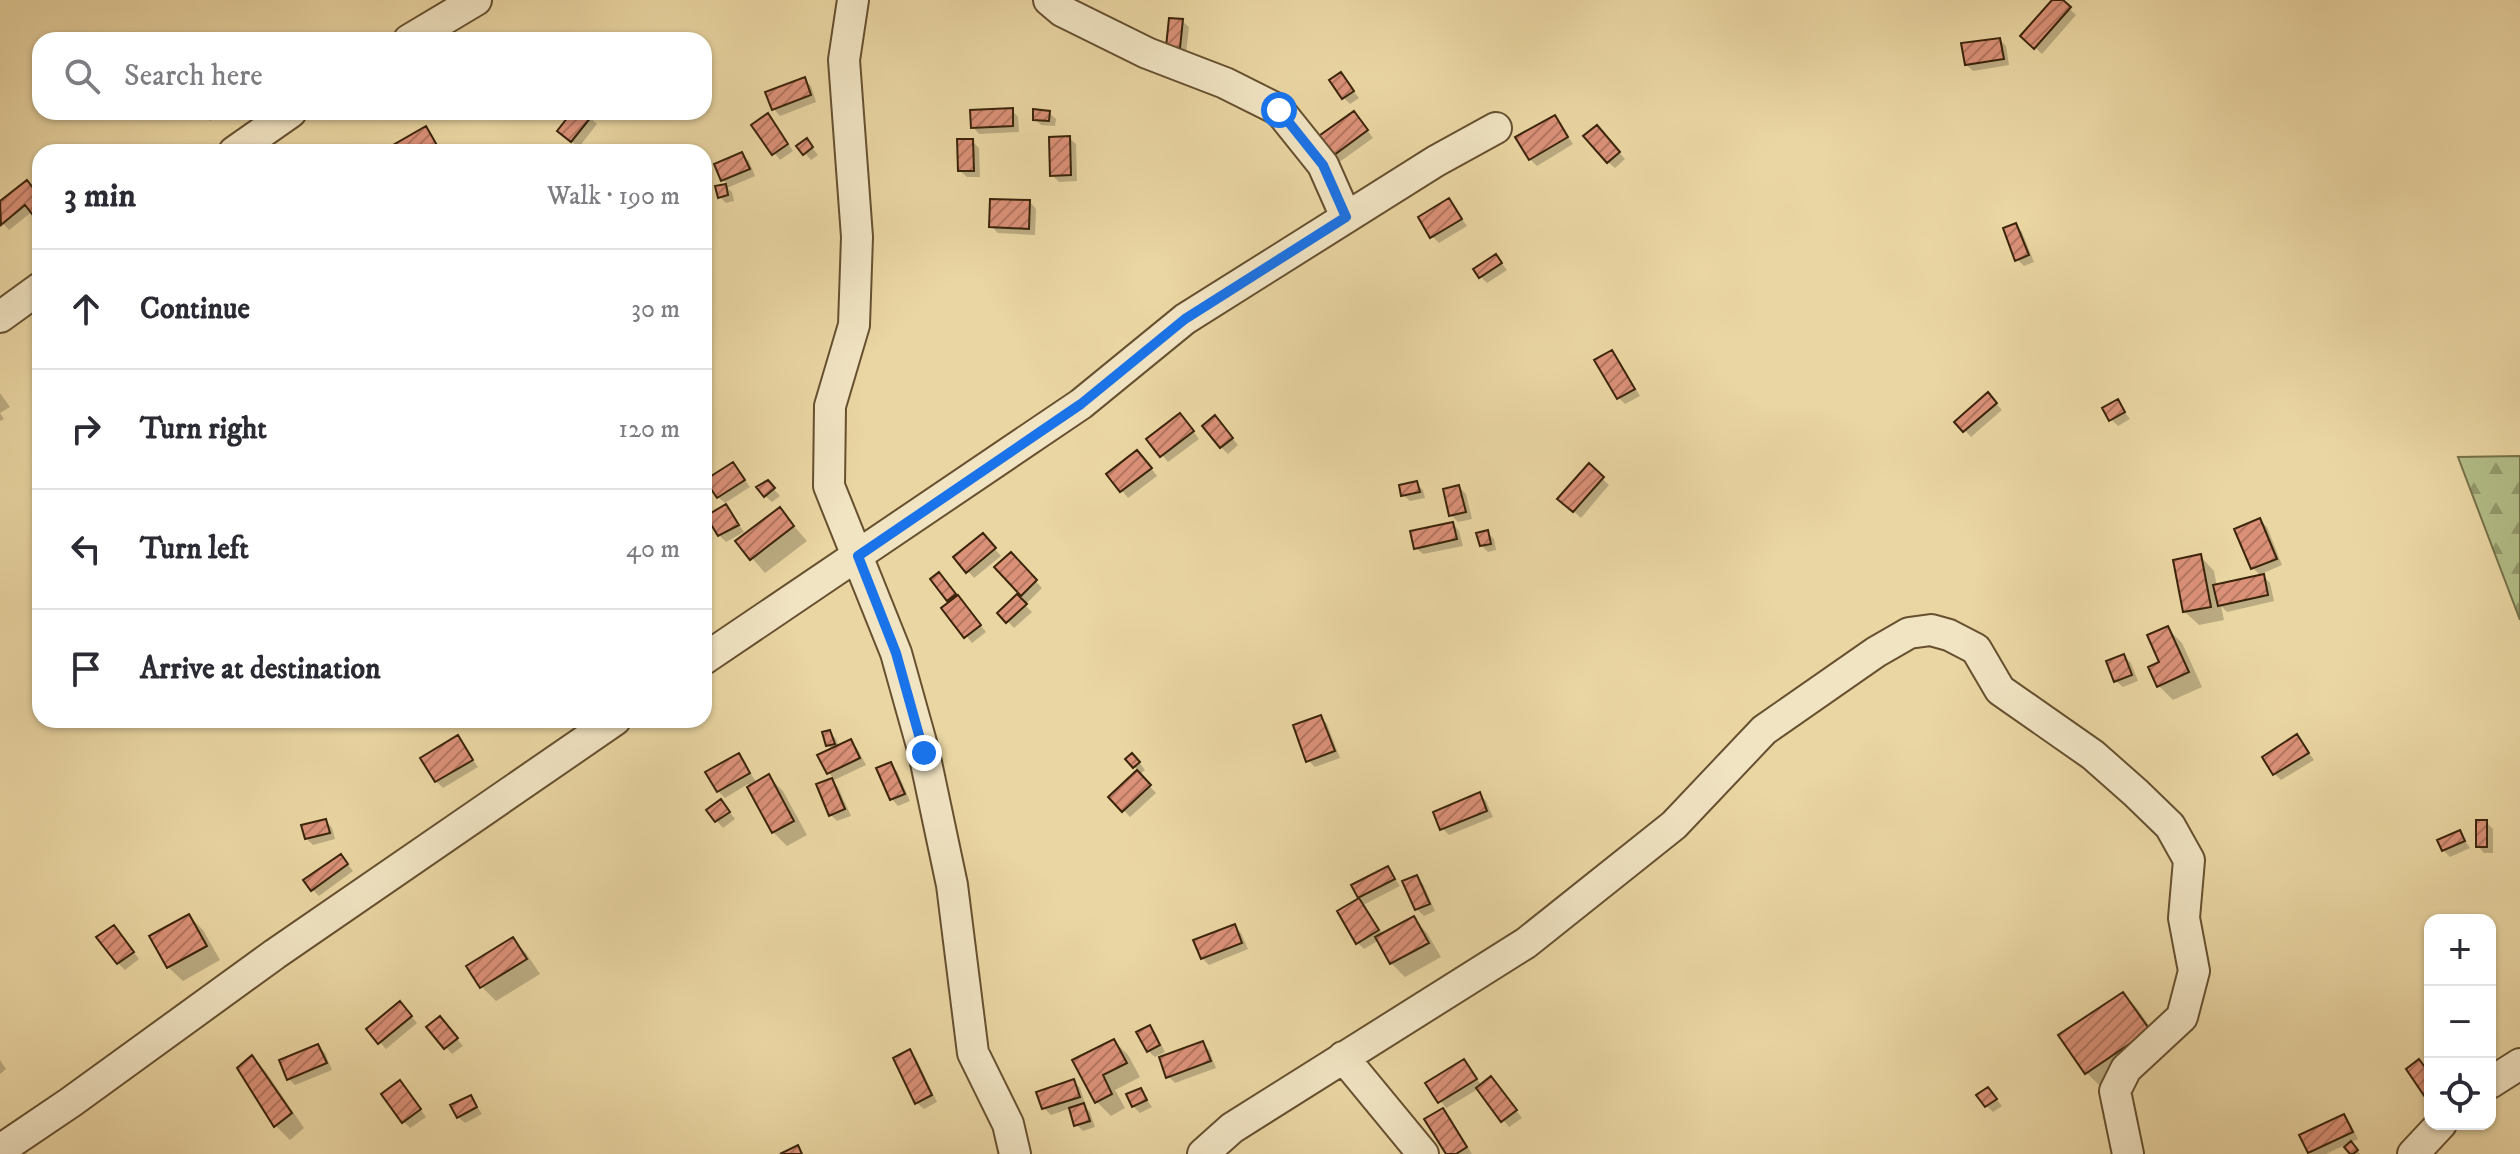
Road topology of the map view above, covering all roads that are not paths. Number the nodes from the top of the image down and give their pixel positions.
1 (476, 0) edge
2 (853, 0) edge
3 (1049, 0) edge
4 (422, 32) edge
5 (280, 120) edge
6 (1496, 128) dead end
7 (245, 144) edge
8 (1346, 217) junction
9 (32, 294) edge
10 (0, 317) edge
11 (858, 556) junction
12 (712, 654) edge
13 (603, 728) edge
14 (1343, 1057) junction
15 (2520, 1064) edge
16 (2496, 1079) edge
17 (2435, 1130) edge
18 (0, 1150) edge
19 (1015, 1154) edge
20 (1203, 1154) edge
21 (1423, 1154) edge
22 (2128, 1154) edge
23 (2413, 1154) edge

1 - 4 street
2 - 11 street
3 - 8 street
5 - 7 street
6 - 8 street
8 - 11 street
9 - 10 street
11 - 12 street
11 - 19 street
13 - 18 street
14 - 20 street
14 - 21 street
14 - 22 street
15 - 16 street
17 - 23 street

